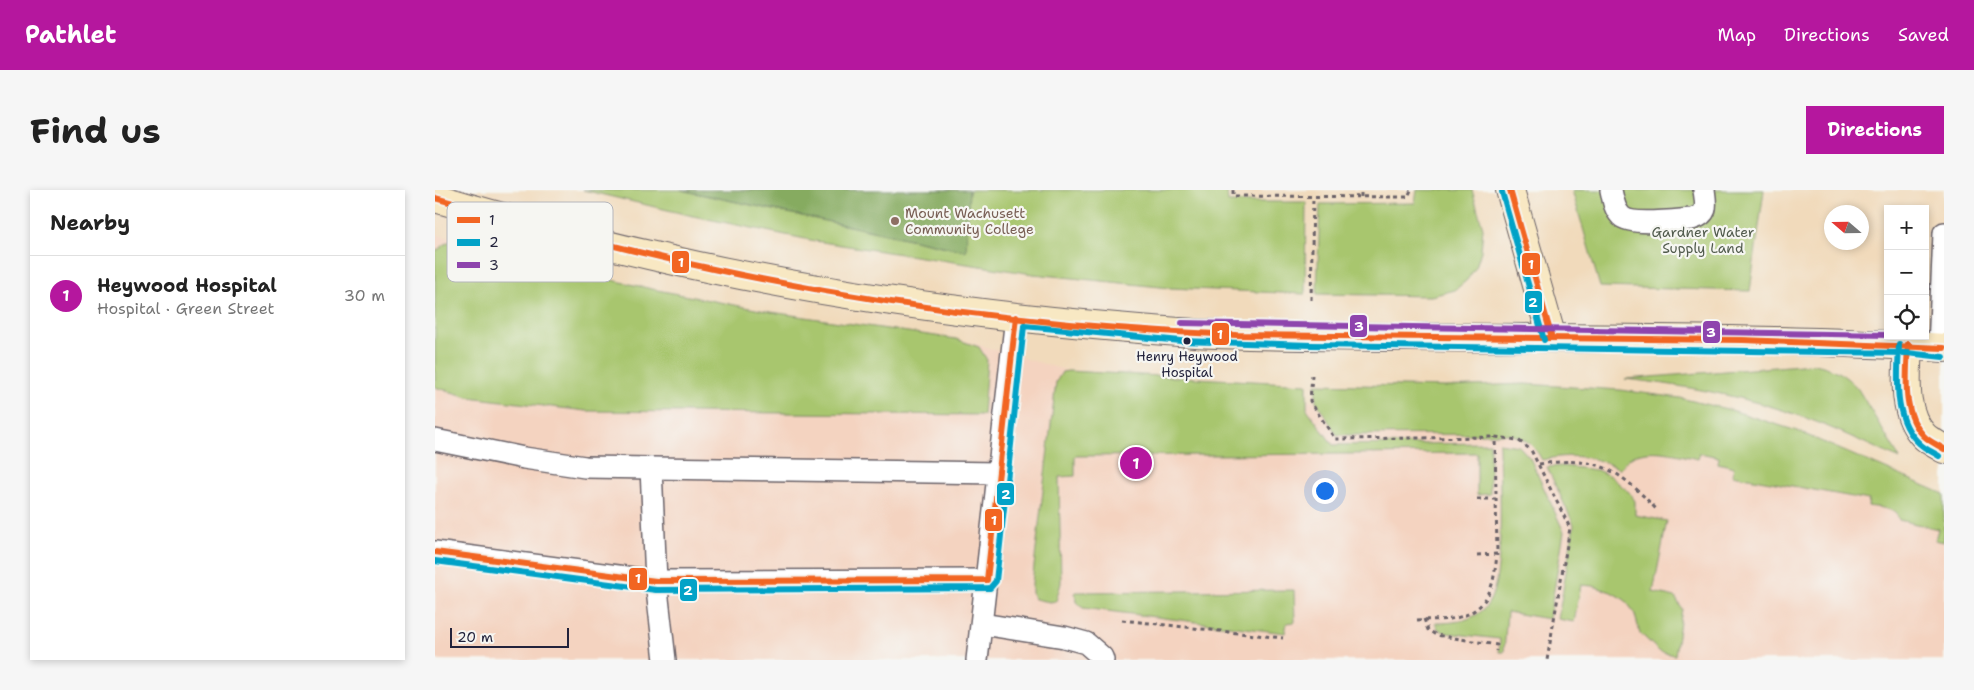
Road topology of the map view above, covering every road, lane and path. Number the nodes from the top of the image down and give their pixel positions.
1 (1233, 190) edge
2 (1361, 190) edge
3 (1411, 190) edge
4 (1510, 190) edge
5 (1611, 190) edge
6 (1703, 190) edge
7 (1313, 196) junction
8 (1361, 197) junction
9 (435, 198) edge
10 (449, 202) edge
11 (1944, 232) edge
12 (613, 246) edge
13 (1311, 300) dead end
14 (1016, 317) junction
15 (1551, 338) junction
16 (1908, 344) junction
17 (1941, 347) edge
18 (1312, 375) dead end
19 (1495, 437) junction
20 (435, 440) edge
21 (1944, 449) edge
22 (1539, 464) junction
23 (651, 468) junction
24 (999, 473) junction
25 (1477, 499) dead end
26 (1496, 499) junction
27 (1656, 509) dead end
28 (435, 552) edge
29 (1477, 554) dead end
30 (1497, 554) junction
31 (987, 580) junction
32 (656, 581) junction
33 (1424, 619) junction
34 (1122, 620) dead end
35 (1417, 620) dead end
36 (982, 624) junction
37 (1283, 638) dead end
38 (1497, 651) dead end
39 (665, 660) edge
40 (977, 660) edge
41 (1103, 660) edge
42 (1547, 660) edge

1 - 7 path
2 - 8 path
3 - 8 path
4 - 15 street
5 - 6 lane
7 - 8 path
7 - 13 path
9 - 10 street
11 - 17 lane
12 - 14 street
14 - 15 street
14 - 24 lane
15 - 16 street
16 - 17 street
16 - 21 street
18 - 19 path
19 - 22 path
19 - 26 path
20 - 23 lane
22 - 27 path
22 - 42 path
23 - 24 lane
23 - 32 lane
24 - 31 lane
25 - 26 path
26 - 30 path
28 - 32 lane
29 - 30 path
30 - 33 path
31 - 32 lane
31 - 36 lane
32 - 39 lane
33 - 35 path
33 - 38 path
34 - 37 path
36 - 40 lane
36 - 41 lane

